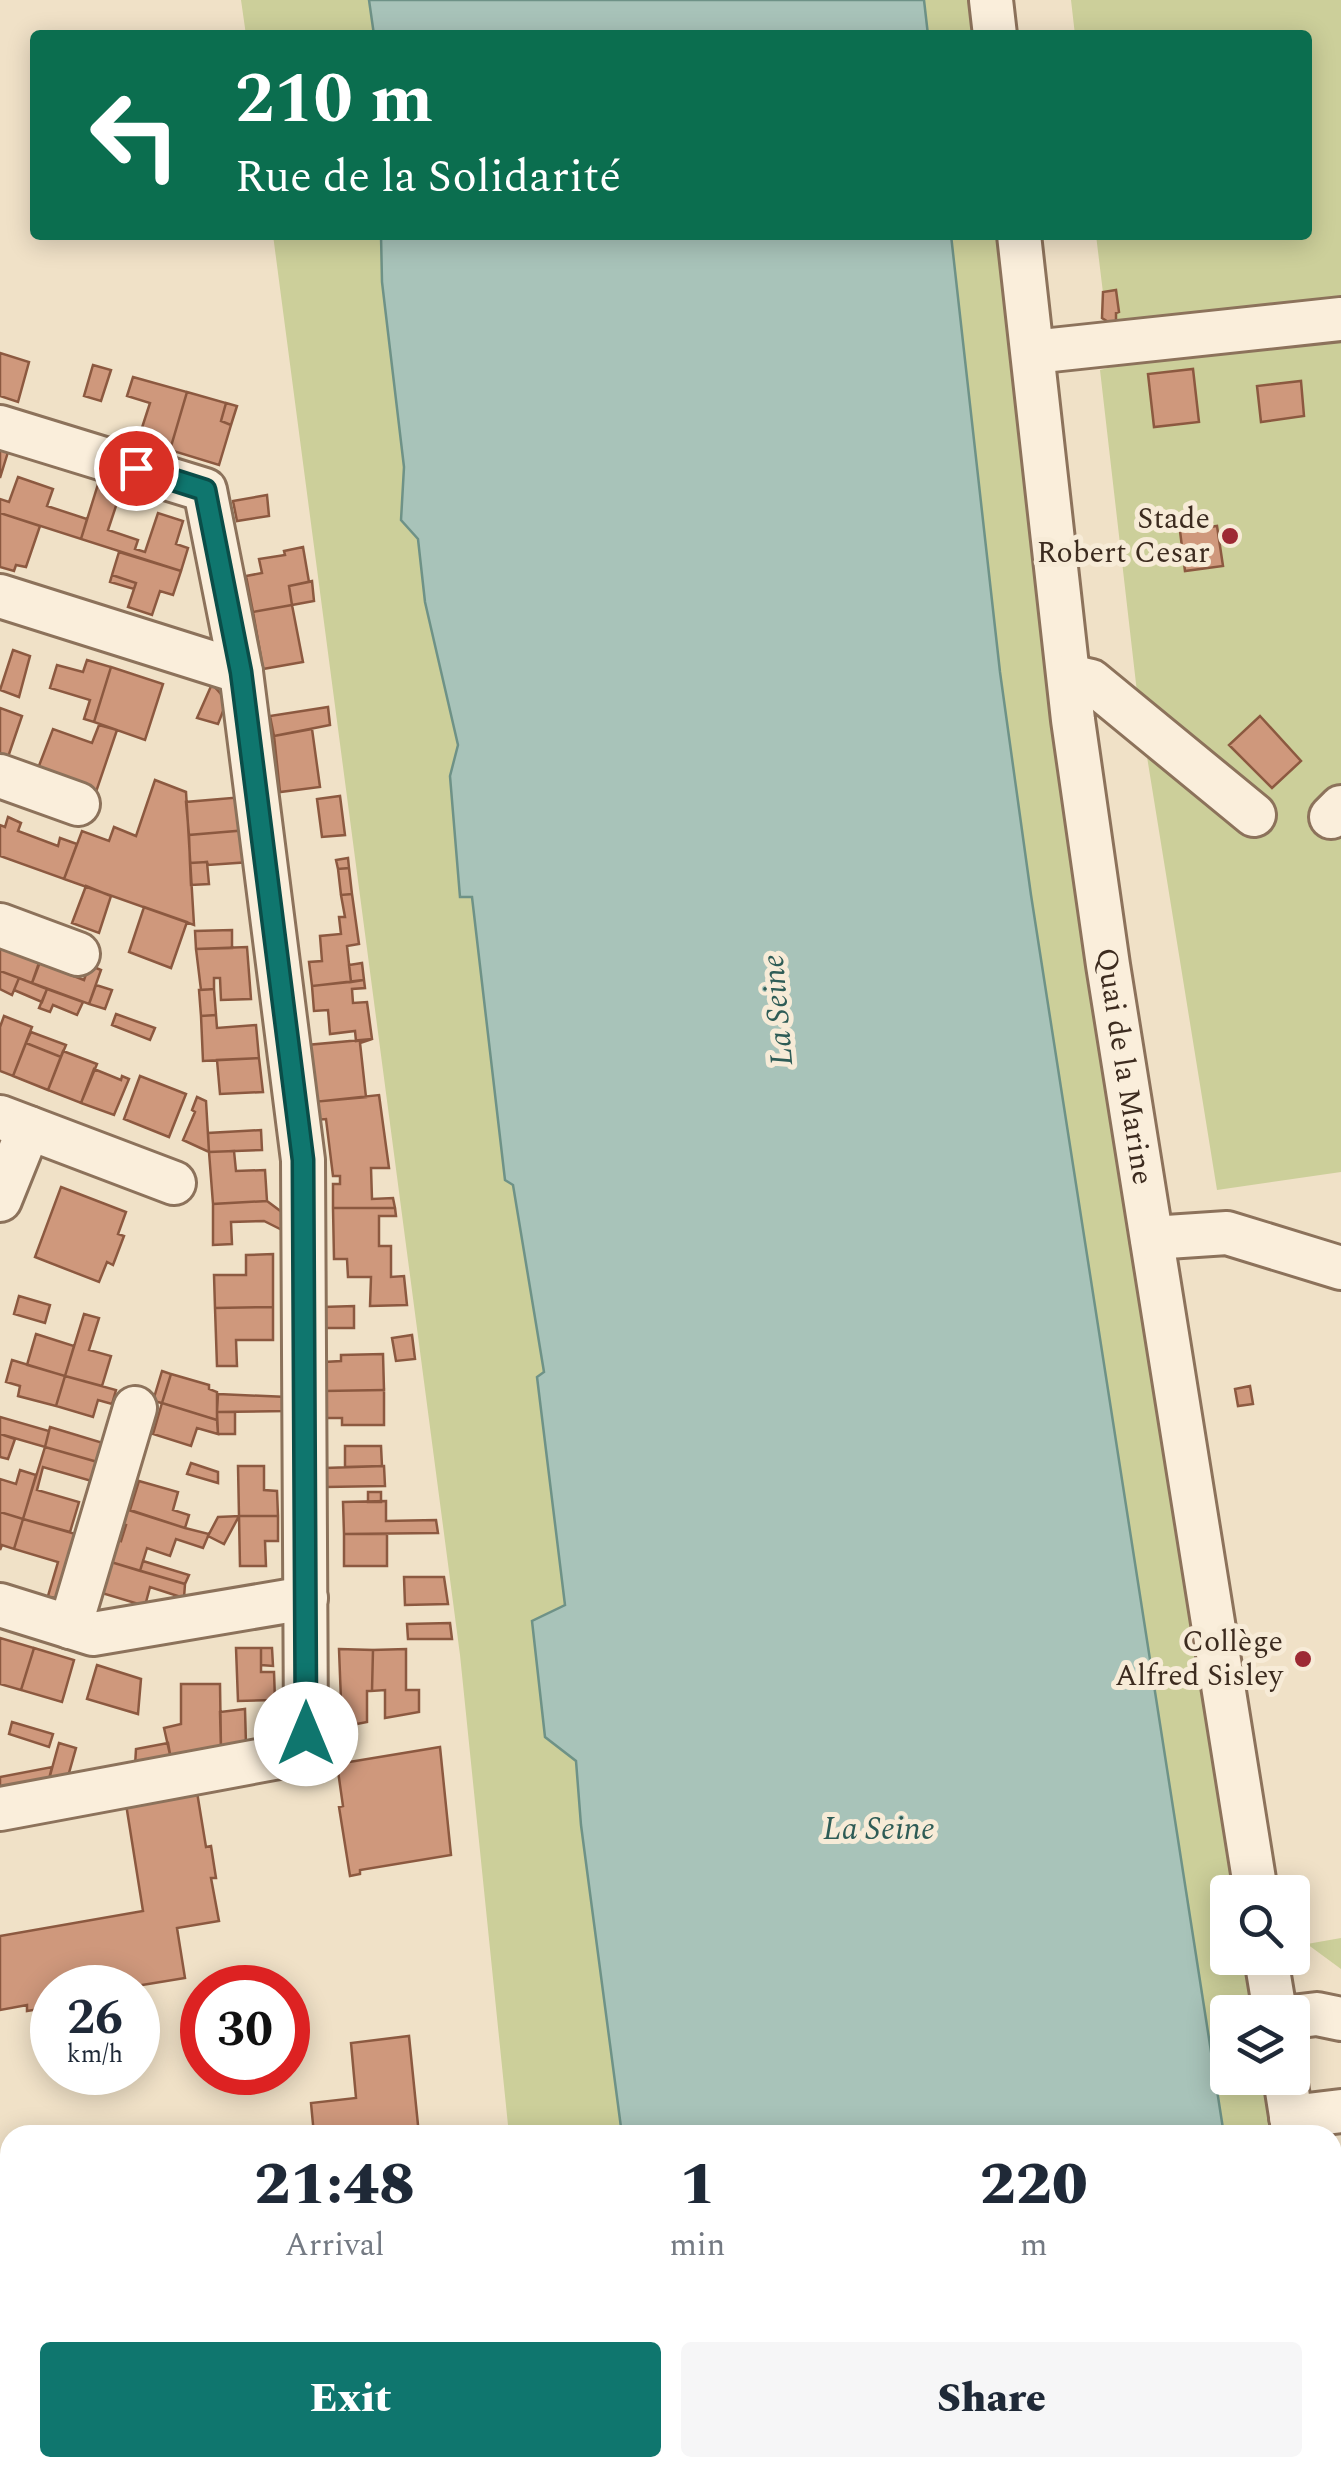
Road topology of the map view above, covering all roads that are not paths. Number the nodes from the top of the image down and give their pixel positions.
1 (991, 0) edge
2 (995, 30) edge
3 (1020, 240) edge
4 (1341, 319) edge
5 (1033, 352) junction
6 (0, 427) edge
7 (0, 596) edge
8 (241, 672) junction
9 (1069, 676) junction
10 (0, 776) edge
11 (78, 804) dead end
12 (1254, 815) dead end
13 (0, 925) edge
14 (78, 954) dead end
15 (14, 1122) edge
16 (174, 1183) dead end
17 (0, 1200) edge
18 (1152, 1238) junction
19 (1341, 1268) edge
20 (135, 1408) dead end
21 (306, 1598) junction
22 (0, 1605) edge
23 (70, 1626) junction
24 (0, 1808) edge
25 (1253, 1875) edge
26 (1310, 2014) edge
27 (1341, 2018) edge
28 (1290, 2110) edge
29 (1341, 2110) edge

1 - 2 street
3 - 5 street, Quai de la Marine
4 - 5 street
5 - 9 street, Quai de la Marine
6 - 8 street
7 - 8 street
8 - 21 street
9 - 12 street
9 - 18 street, Quai de la Marine
10 - 11 street
13 - 14 street
15 - 16 street
15 - 17 street
18 - 19 street
18 - 25 street, Quai de la Marine
20 - 23 street
21 - 23 street
21 - 24 street
22 - 23 street
26 - 27 street
28 - 29 street

